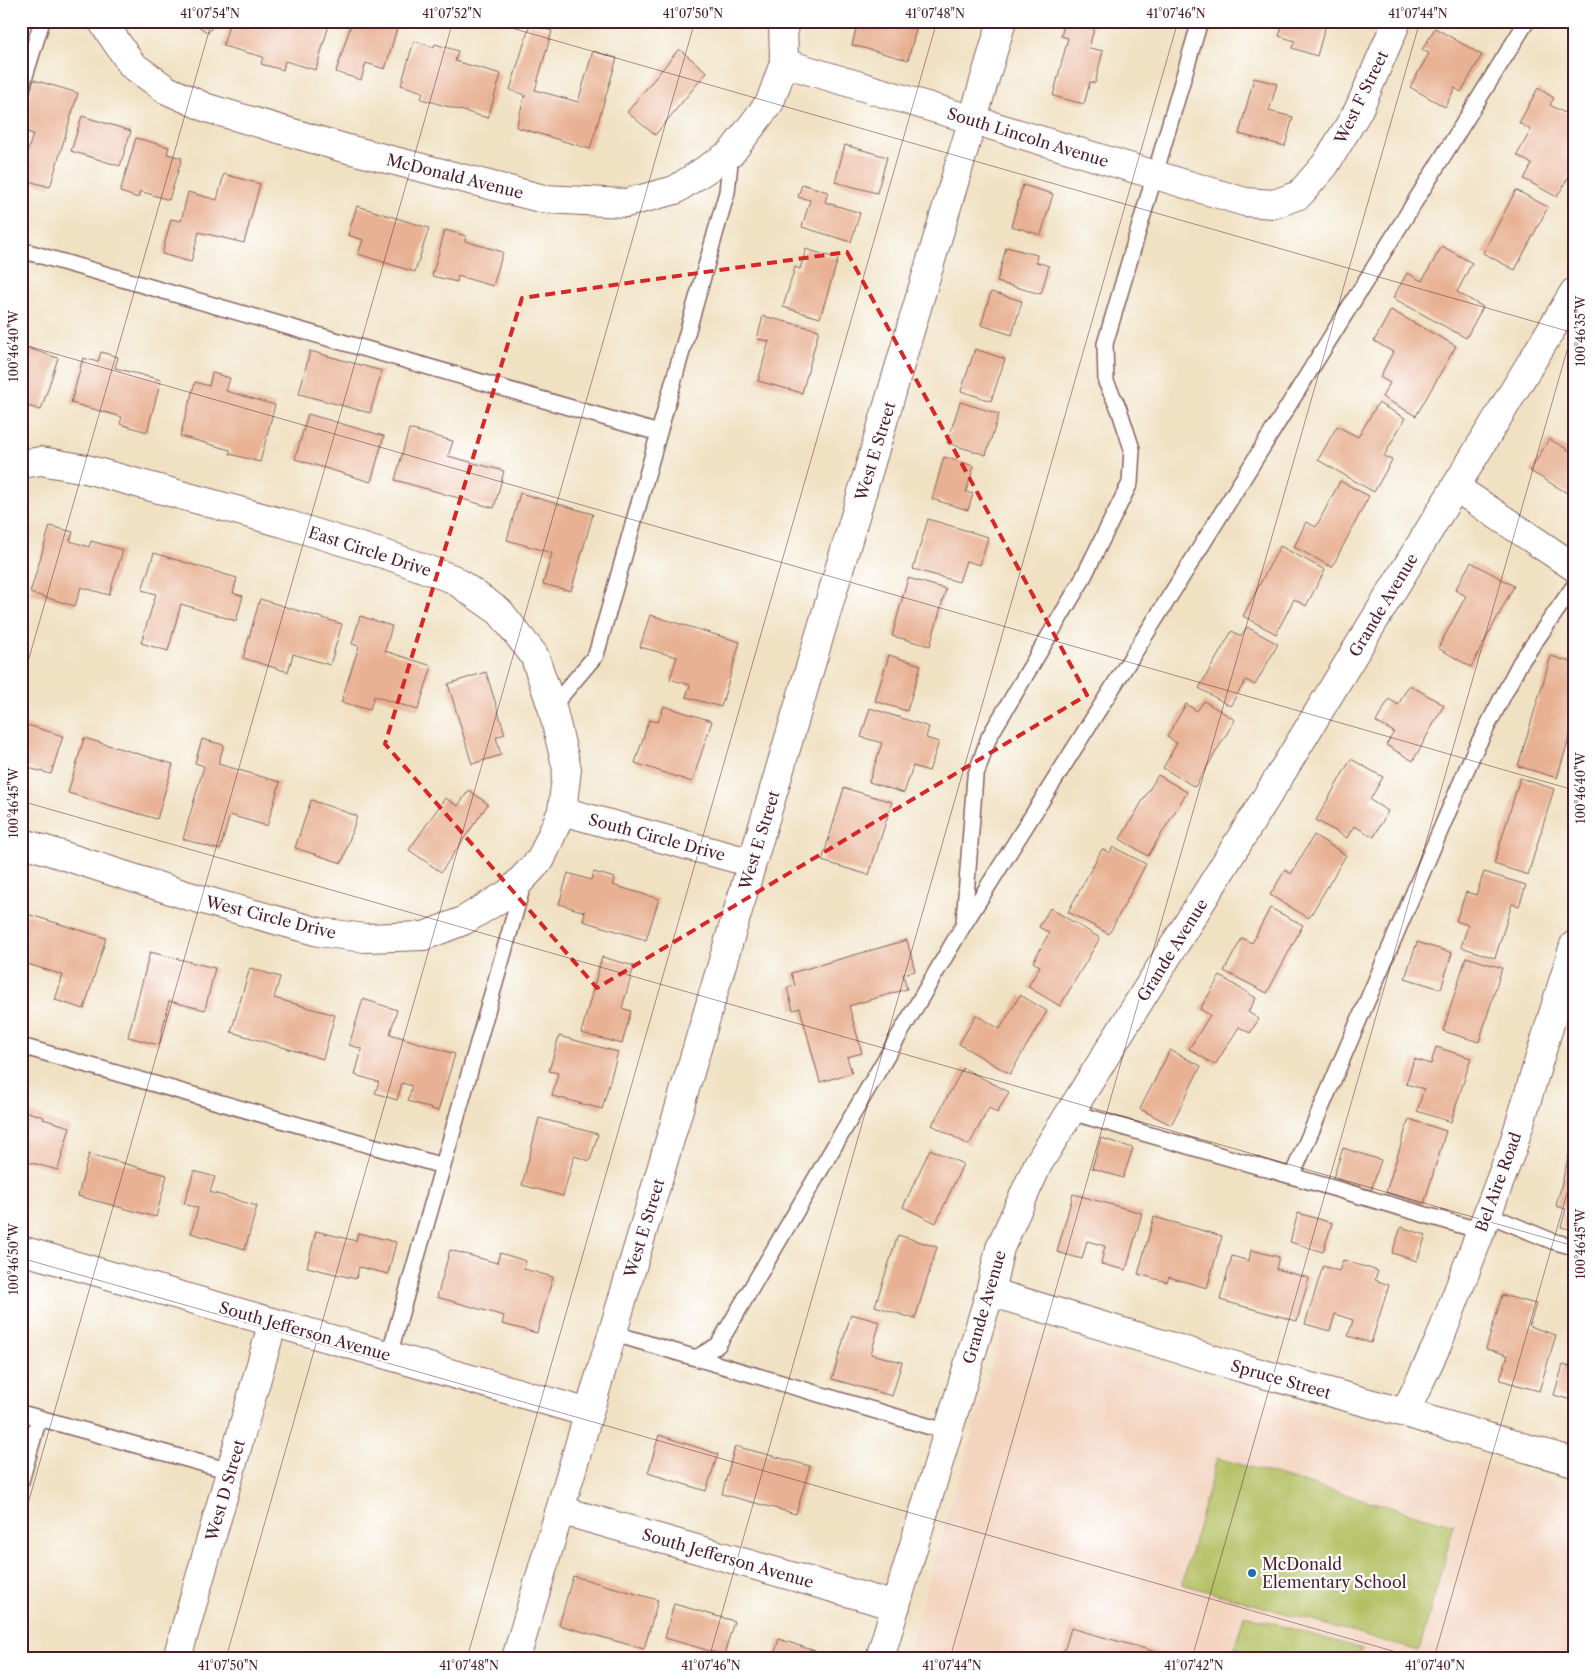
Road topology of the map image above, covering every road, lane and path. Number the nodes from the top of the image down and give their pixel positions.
1 (42, 21) edge
2 (102, 21) edge
3 (783, 21) edge
4 (1002, 21) edge
5 (1200, 21) edge
6 (1397, 21) edge
7 (1527, 21) edge
8 (784, 63) junction
9 (21, 88) edge
10 (973, 120) junction
11 (731, 153) junction
12 (1155, 175) junction
13 (1274, 204) joint
14 (21, 250) edge
15 (1574, 292) edge
16 (659, 433) junction
17 (21, 464) edge
18 (1455, 487) junction
19 (1574, 567) edge
20 (1574, 586) edge
21 (552, 707) junction
22 (562, 811) junction
23 (21, 842) edge
24 (752, 863) junction
25 (526, 874) junction
26 (963, 926) junction
27 (1574, 945) edge
28 (21, 1046) edge
29 (1071, 1112) junction
30 (443, 1166) junction
31 (1292, 1176) junction
32 (1484, 1222) junction
33 (1574, 1247) edge
34 (21, 1250) edge
35 (990, 1292) junction
36 (273, 1322) junction
37 (612, 1334) junction
38 (389, 1355) junction
39 (696, 1358) junction
40 (21, 1413) edge
41 (589, 1413) junction
42 (1405, 1413) junction
43 (39, 1418) junction
44 (948, 1432) junction
45 (1574, 1462) edge
46 (230, 1471) junction
47 (21, 1481) edge
48 (560, 1510) junction
49 (896, 1606) junction
50 (177, 1658) edge
51 (516, 1658) edge
52 (880, 1658) edge

1 - 9 lane
2 - 11 street, McDonald Avenue
3 - 8 street
4 - 10 street, West E Street
5 - 12 lane
6 - 13 street, West F Street
7 - 26 lane
8 - 10 street, South Lincoln Avenue
8 - 11 street, McDonald Avenue
10 - 12 street, South Lincoln Avenue
10 - 24 street, West E Street
11 - 16 lane
12 - 13 street, South Lincoln Avenue
12 - 26 lane
14 - 16 lane
15 - 18 street, Grande Avenue
16 - 21 lane
17 - 21 street, East Circle Drive
18 - 19 street
18 - 29 street, Grande Avenue
20 - 31 lane
21 - 22 street, East Circle Drive
22 - 24 street, South Circle Drive
22 - 25 street, West Circle Drive
23 - 25 street, West Circle Drive
24 - 37 street, West E Street
25 - 30 lane
26 - 39 lane
27 - 32 street, Bel Aire Road
28 - 30 lane
29 - 31 lane
29 - 35 street, Grande Avenue
30 - 38 lane
31 - 32 lane
32 - 33 lane
32 - 42 street, Bel Aire Road
34 - 36 street, South Jefferson Avenue
35 - 42 street, Spruce Street
35 - 44 street, Grande Avenue
36 - 38 street, South Jefferson Avenue
36 - 46 street, West D Street
37 - 39 lane
37 - 41 street, West E Street
38 - 41 street, South Jefferson Avenue
39 - 44 lane
40 - 43 lane
41 - 48 street, West E Street
42 - 45 street, Spruce Street
43 - 46 lane
43 - 47 lane
44 - 49 street, Grande Avenue
46 - 50 street, West D Street
48 - 49 street, South Jefferson Avenue
48 - 51 street, West E Street
49 - 52 street, Grande Avenue

